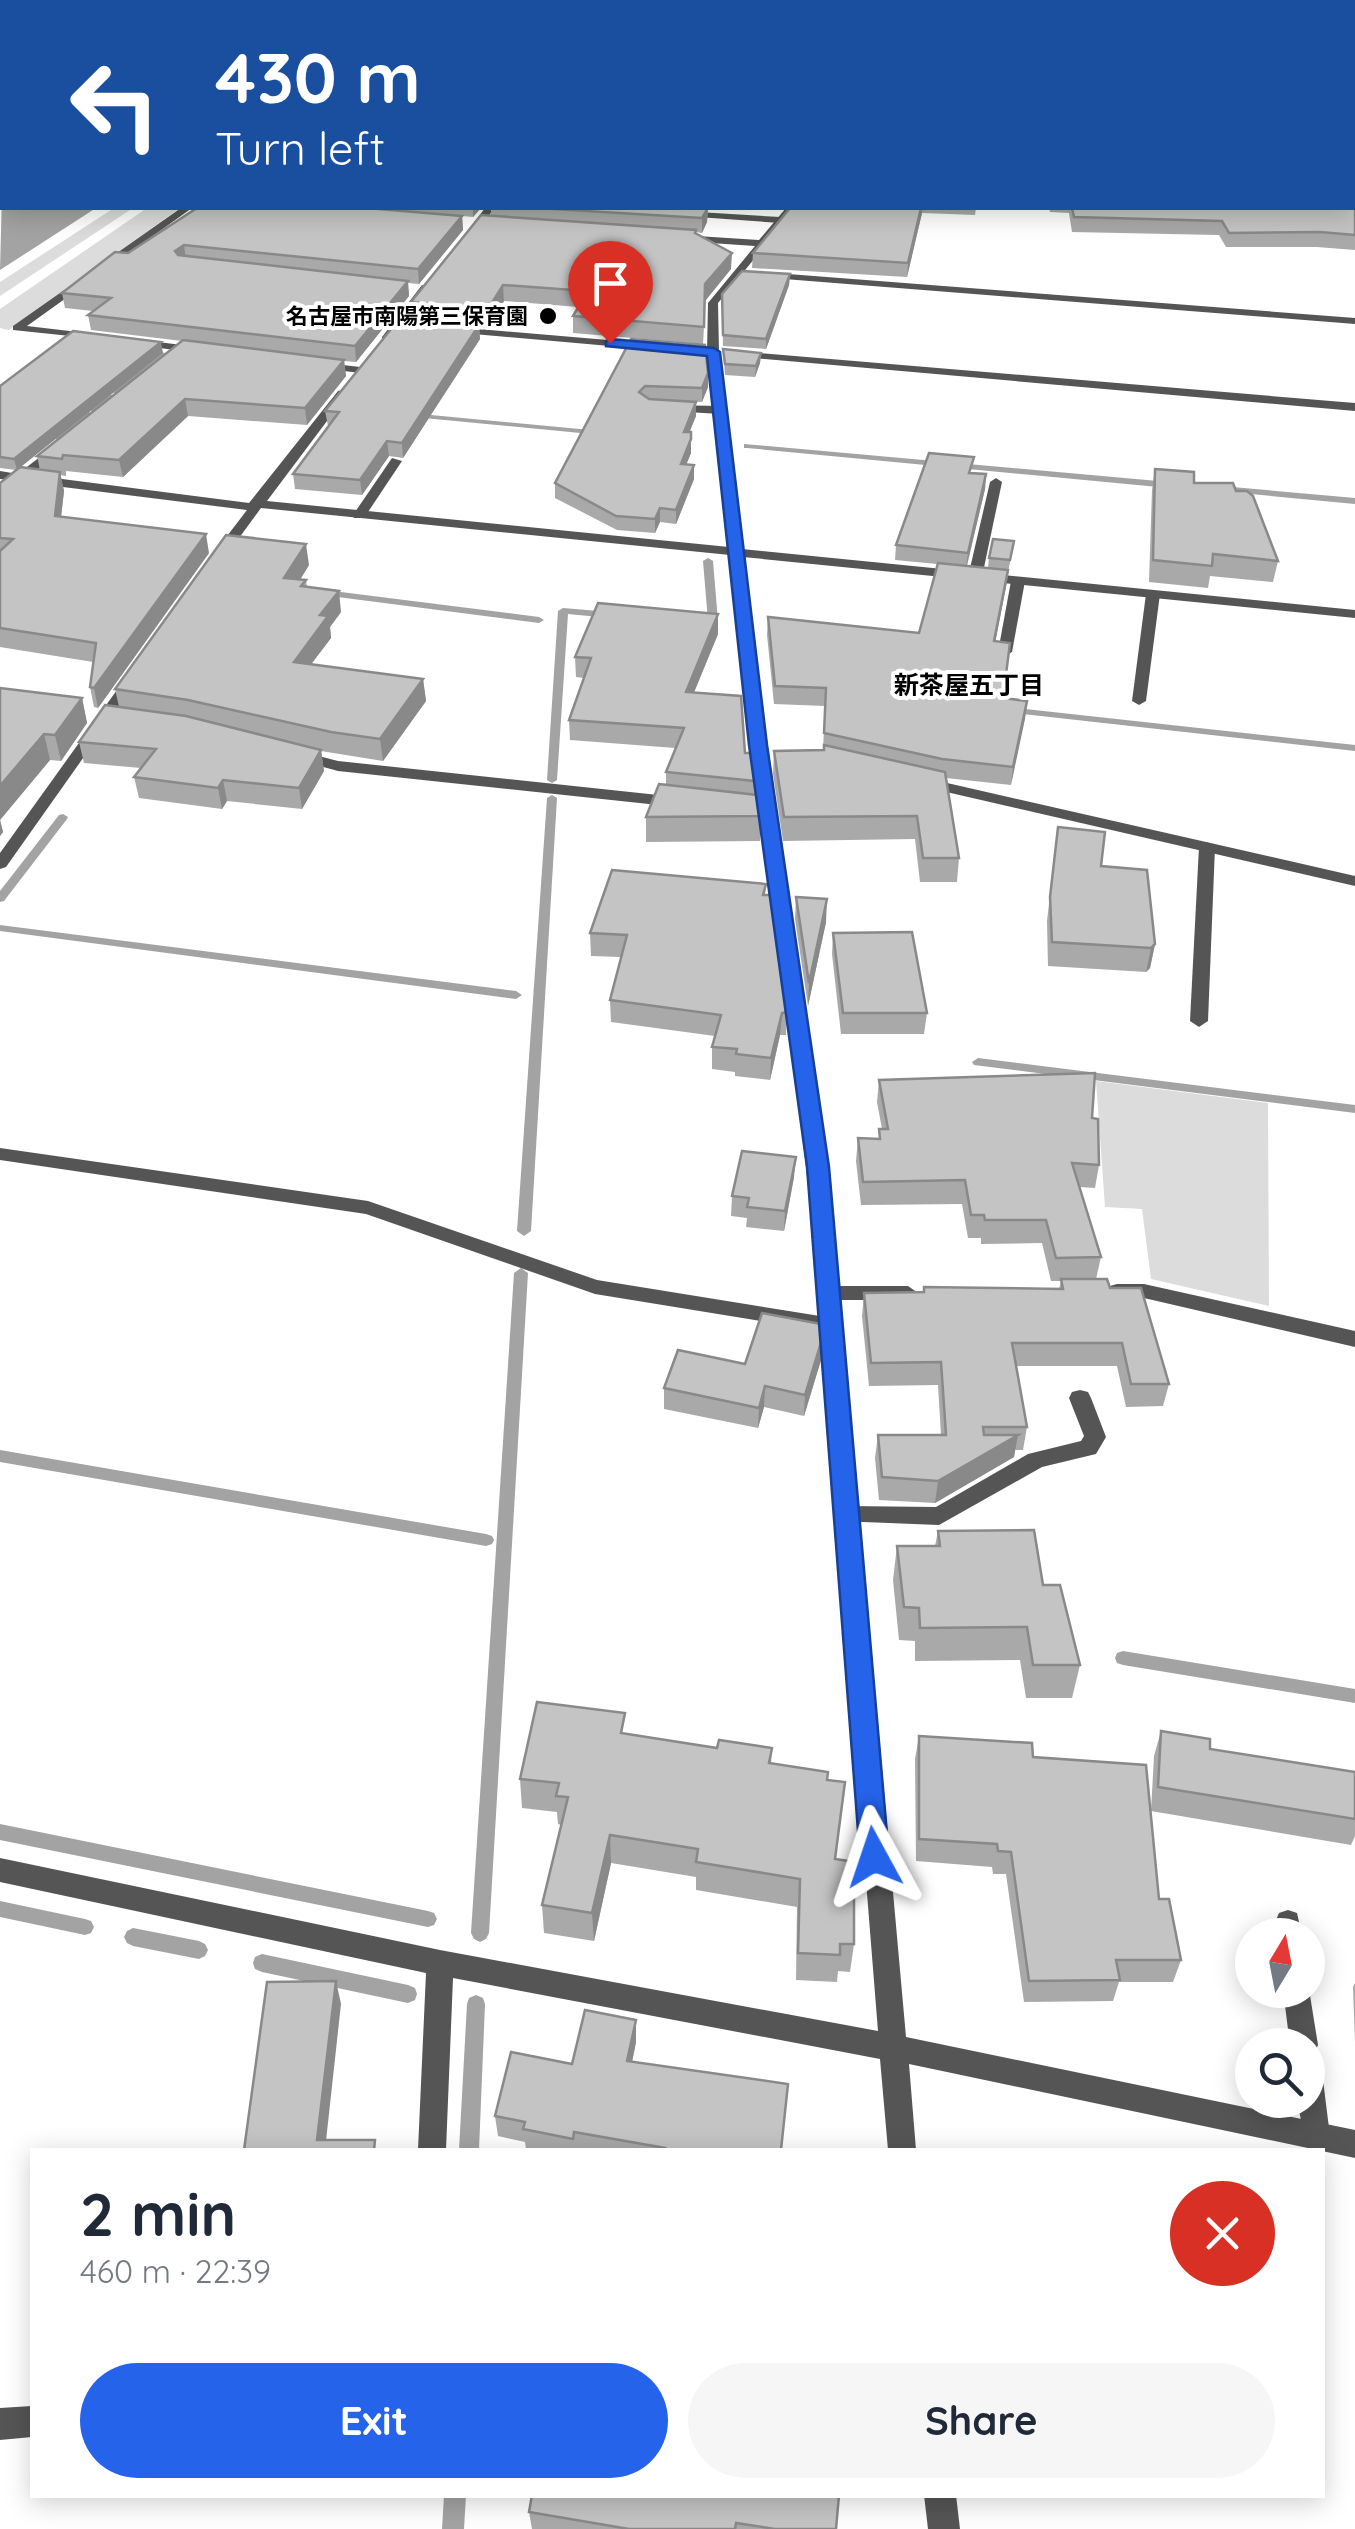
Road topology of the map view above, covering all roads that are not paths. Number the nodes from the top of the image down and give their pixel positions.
1 (184, 210) edge
2 (488, 210) edge
3 (789, 210) edge
4 (670, 212) edge
5 (780, 220) junction
6 (456, 223) edge
7 (475, 224) junction
8 (492, 226) edge
9 (670, 238) edge
10 (759, 242) junction
11 (454, 251) edge
12 (736, 273) junction
13 (434, 278) edge
14 (404, 288) edge
15 (424, 290) junction
16 (1355, 320) edge
17 (398, 325) junction
18 (417, 326) edge
19 (436, 328) edge
20 (107, 339) edge
21 (126, 341) edge
22 (182, 348) junction
23 (663, 348) edge
24 (202, 350) edge
25 (696, 351) edge
26 (714, 352) junction
27 (168, 358) edge
28 (300, 362) edge
29 (360, 370) junction
30 (649, 405) edge
31 (1355, 406) edge
32 (720, 410) junction
33 (74, 434) edge
34 (396, 462) dead end
35 (0, 475) edge
36 (20, 478) junction
37 (996, 482) dead end
38 (0, 494) edge
39 (254, 506) junction
40 (359, 515) junction
41 (737, 554) junction
42 (206, 572) edge
43 (974, 577) junction
44 (1018, 581) junction
45 (1153, 594) junction
46 (1355, 614) edge
47 (1005, 652) edge
48 (138, 670) edge
49 (1139, 701) dead end
50 (758, 745) junction
51 (777, 750) edge
52 (283, 752) edge
53 (908, 779) edge
54 (690, 804) edge
55 (1207, 848) junction
56 (0, 864) edge
57 (1355, 881) edge
58 (1199, 1021) dead end
59 (0, 1154) edge
60 (1104, 1291) edge
61 (927, 1292) edge
62 (828, 1293) junction
63 (830, 1325) junction
64 (1355, 1339) edge
65 (1080, 1398) dead end
66 (846, 1515) junction
67 (0, 1870) edge
68 (440, 1963) junction
69 (890, 2047) junction
70 (1314, 2118) edge
71 (1316, 2136) junction
72 (1355, 2144) edge
73 (432, 2148) edge
74 (902, 2148) edge
75 (30, 2422) edge
76 (0, 2424) edge
77 (940, 2498) edge
78 (944, 2529) edge

1 - 20 street
2 - 7 street
3 - 5 street
4 - 5 street
5 - 10 street
6 - 7 street
7 - 8 street
7 - 11 street
9 - 10 street
10 - 12 street
12 - 16 street
12 - 26 street
13 - 15 street
14 - 15 street
15 - 17 street
17 - 18 street
17 - 29 street
19 - 23 street
21 - 22 street
22 - 24 street
22 - 27 street
25 - 26 street
26 - 31 street
26 - 32 street
28 - 29 street
29 - 39 street
30 - 32 street
32 - 41 street
33 - 36 street
34 - 40 street
35 - 36 street
36 - 38 street
36 - 39 street
37 - 43 street
39 - 40 street
39 - 42 street
40 - 41 street
41 - 43 street
41 - 50 street
43 - 44 street
44 - 45 street
44 - 47 street
45 - 46 street
45 - 49 street
48 - 56 street
50 - 51 street
50 - 62 street
52 - 54 street
53 - 55 street
55 - 57 street
55 - 58 street
59 - 63 street
60 - 64 street
61 - 62 street
62 - 63 street
63 - 66 street
65 - 66 street
66 - 69 street
67 - 68 street
68 - 69 street
68 - 73 street
69 - 71 street
69 - 74 street
70 - 71 street
71 - 72 street
75 - 76 street
77 - 78 street

